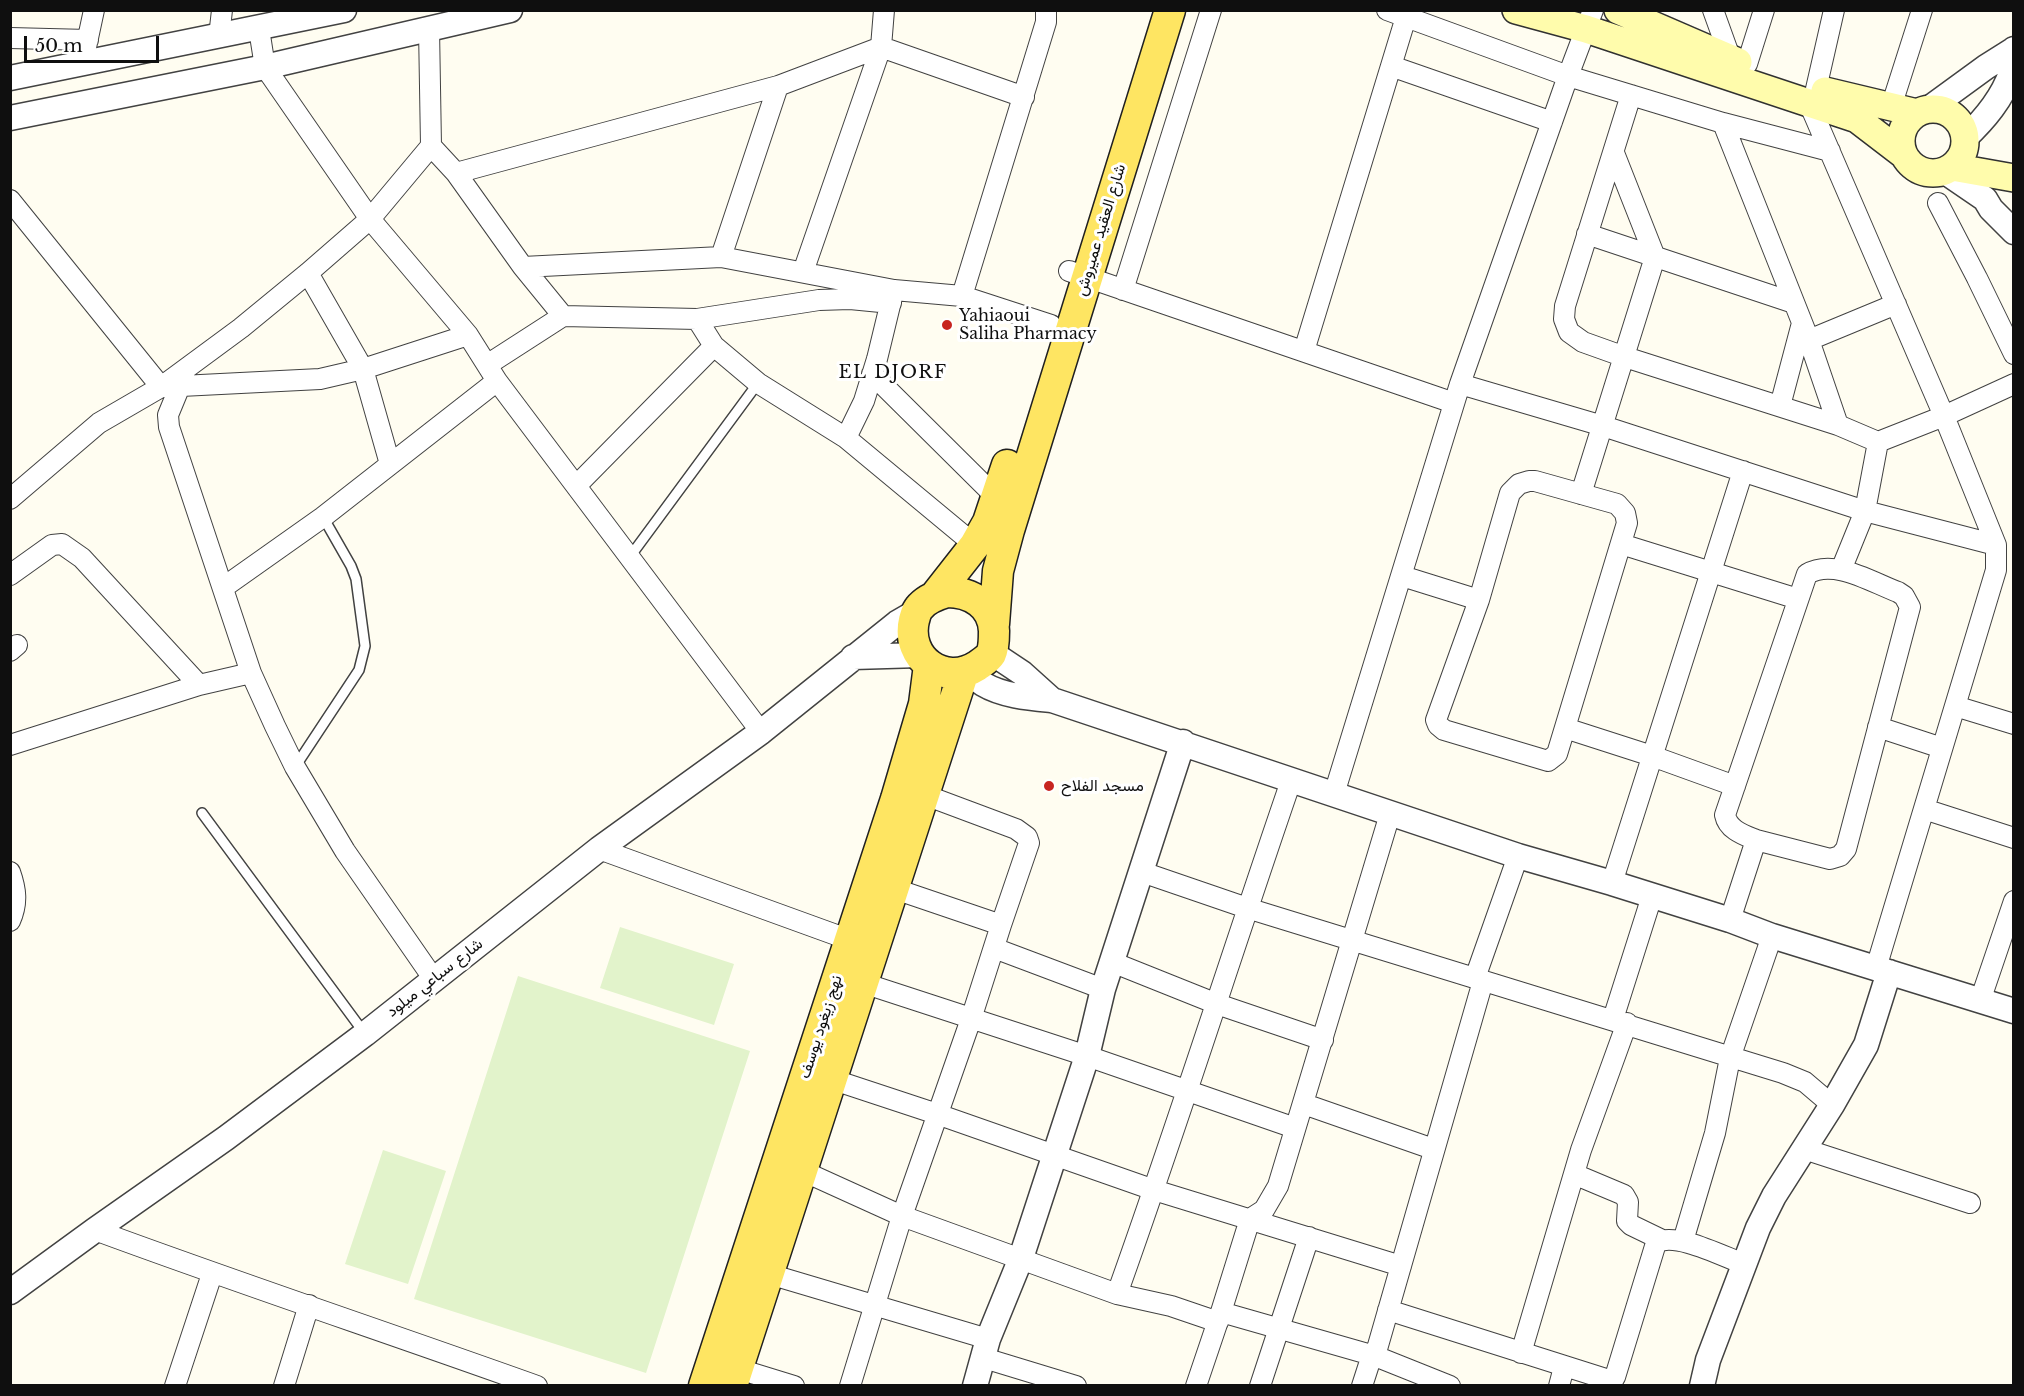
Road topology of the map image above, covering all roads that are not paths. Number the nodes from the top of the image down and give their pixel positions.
1 (94, 10) edge
2 (222, 10) edge
3 (344, 10) edge
4 (510, 10) edge
5 (884, 10) edge
6 (1046, 10) edge
7 (1151, 10) edge
8 (1170, 10) edge
9 (1211, 10) edge
10 (1516, 10) edge
11 (1618, 10) edge
12 (1713, 10) edge
13 (1764, 10) edge
14 (1834, 10) edge
15 (1922, 10) edge
16 (1396, 14) edge
17 (1590, 20) edge
18 (429, 28) junction
19 (259, 29) junction
20 (219, 37) junction
21 (10, 38) edge
22 (88, 39) junction
23 (881, 47) junction
24 (2013, 50) edge
25 (1739, 62) junction
26 (83, 63) junction
27 (1391, 66) junction
28 (265, 67) junction
29 (1568, 76) junction
30 (10, 78) edge
31 (778, 86) junction
32 (1631, 95) junction
33 (1812, 95) junction
34 (1024, 98) junction
35 (1891, 107) junction
36 (1922, 112) junction
37 (10, 118) edge
38 (1552, 122) junction
39 (1723, 123) junction
40 (1965, 141) junction
41 (430, 146) junction
42 (1830, 151) junction
43 (1614, 153) junction
44 (1904, 155) junction
45 (2013, 166) edge
46 (1948, 169) junction
47 (456, 172) junction
48 (2013, 178) edge
49 (10, 200) edge
50 (1938, 203) dead end
51 (370, 219) junction
52 (2013, 232) edge
53 (1587, 234) junction
54 (721, 257) junction
55 (1655, 257) junction
56 (523, 267) junction
57 (803, 272) junction
58 (308, 273) junction
59 (1078, 274) junction
60 (1123, 290) junction
61 (962, 296) junction
62 (892, 297) junction
63 (1794, 303) junction
64 (1896, 304) junction
65 (563, 316) junction
66 (697, 319) junction
67 (1051, 325) junction
68 (1805, 332) junction
69 (468, 335) junction
70 (714, 346) junction
71 (1304, 351) junction
72 (2013, 354) edge
73 (1624, 357) junction
74 (363, 369) junction
75 (492, 373) junction
76 (872, 374) junction
77 (758, 383) junction
78 (2013, 384) edge
79 (170, 386) junction
80 (1457, 393) junction
81 (1780, 406) junction
82 (1944, 416) junction
83 (1839, 425) junction
84 (1603, 426) junction
85 (846, 438) junction
86 (1878, 442) junction
87 (390, 464) junction
88 (1743, 471) junction
89 (576, 486) junction
90 (1581, 494) junction
91 (10, 498) edge
92 (997, 498) junction
93 (1866, 511) junction
94 (323, 517) junction
95 (1621, 544) junction
96 (975, 545) junction
97 (1996, 545) junction
98 (629, 558) junction
99 (1841, 570) junction
100 (1711, 573) junction
101 (10, 575) edge
102 (1402, 576) junction
103 (224, 587) junction
104 (1798, 599) junction
105 (1479, 600) junction
106 (926, 604) junction
107 (994, 624) junction
108 (854, 657) junction
109 (925, 660) junction
110 (975, 666) junction
111 (251, 673) junction
112 (199, 686) junction
113 (1955, 706) junction
114 (2013, 724) edge
115 (1878, 727) junction
116 (1565, 728) junction
117 (761, 732) junction
118 (1183, 742) junction
119 (10, 745) edge
120 (1942, 748) junction
121 (1652, 756) junction
122 (294, 767) junction
123 (1291, 781) junction
124 (1735, 786) junction
125 (1334, 794) junction
126 (925, 795) junction
127 (1924, 809) junction
128 (202, 813) dead end
129 (1390, 814) junction
130 (2013, 837) edge
131 (1756, 840) junction
132 (599, 849) junction
133 (1518, 856) junction
134 (10, 872) edge
135 (1142, 872) junction
136 (1612, 883) junction
137 (895, 888) junction
138 (1652, 896) junction
139 (2013, 901) edge
140 (1247, 908) junction
141 (1730, 920) junction
142 (10, 921) edge
143 (1000, 925) junction
144 (1772, 936) junction
145 (850, 940) junction
146 (1353, 940) junction
147 (994, 948) junction
148 (1112, 962) junction
149 (1882, 970) junction
150 (433, 978) junction
151 (850, 979) junction
152 (1479, 979) junction
153 (1103, 989) junction
154 (1980, 1000) junction
155 (1217, 1004) junction
156 (2013, 1011) edge
157 (971, 1019) junction
158 (1620, 1021) junction
159 (365, 1034) junction
160 (1323, 1040) junction
161 (1087, 1056) junction
162 (1730, 1058) junction
163 (831, 1079) junction
164 (1185, 1091) junction
165 (1304, 1104) junction
166 (1832, 1105) junction
167 (937, 1114) junction
168 (1295, 1128) junction
169 (1433, 1149) junction
170 (1804, 1149) junction
171 (1054, 1156) junction
172 (801, 1173) junction
173 (1574, 1174) junction
174 (1154, 1190) junction
175 (1970, 1203) dead end
176 (902, 1216) junction
177 (1250, 1219) junction
178 (95, 1230) junction
179 (1309, 1237) junction
180 (1662, 1240) junction
181 (1683, 1241) junction
182 (1021, 1258) junction
183 (1744, 1264) junction
184 (1401, 1266) junction
185 (755, 1270) junction
186 (212, 1274) junction
187 (10, 1292) edge
188 (1116, 1294) junction
189 (875, 1304) junction
190 (309, 1305) junction
191 (1388, 1310) junction
192 (1220, 1317) junction
193 (1278, 1328) junction
194 (986, 1348) junction
195 (1521, 1353) junction
196 (1374, 1356) junction
197 (721, 1375) edge
198 (1562, 1376) edge
199 (1428, 1382) edge
200 (175, 1386) edge
201 (284, 1386) edge
202 (537, 1386) edge
203 (794, 1386) edge
204 (850, 1386) edge
205 (975, 1386) edge
206 (1076, 1386) edge
207 (1196, 1386) edge
208 (1260, 1386) edge
209 (1362, 1386) edge
210 (1450, 1386) edge
211 (1702, 1386) edge

1 - 22 street
2 - 20 street
3 - 19 street
4 - 18 street
5 - 23 street
6 - 34 street
7 - 59 main road, شارع العقيد عميروش
8 - 59 main road, شارع العقيد عميروش
9 - 60 street
10 - 17 main road
11 - 25 main road
12 - 25 street
13 - 25 street
14 - 33 street
15 - 35 street
16 - 27 street
16 - 29 street
17 - 29 street
17 - 33 main road
18 - 28 street
18 - 41 street
19 - 20 street
19 - 28 street
20 - 26 street
21 - 22 street
22 - 26 street
23 - 31 street
23 - 34 street
23 - 57 street
24 - 36 street
24 - 40 street
25 - 33 main road
26 - 30 street
27 - 38 street
27 - 71 street
28 - 37 street
28 - 51 street
29 - 32 street
29 - 38 street
31 - 47 street
31 - 54 street
32 - 39 street
32 - 43 street
33 - 35 main road
33 - 42 street
33 - 44 main road
34 - 61 street
35 - 36 main road
36 - 40 main road
36 - 44 main road
38 - 80 street
39 - 42 street
39 - 63 street
40 - 45 main road
40 - 46 main road
41 - 47 street
41 - 51 street
42 - 64 street
43 - 53 street
43 - 55 street
44 - 46 main road
46 - 48 main road
46 - 52 street
47 - 56 street
49 - 79 street
50 - 72 street
51 - 58 street
51 - 69 street
53 - 55 street
53 - 73 street
54 - 56 street
54 - 57 street
55 - 63 street
55 - 73 street
56 - 65 street
57 - 62 street
58 - 74 street
58 - 79 street
59 - 60 street
59 - 67 main road, شارع العقيد عميروش
59 - 107 main road, شارع العقيد عميروش
60 - 71 street
61 - 62 street
61 - 67 street
62 - 66 street
62 - 76 street
63 - 68 street
64 - 68 street
64 - 82 street
65 - 66 street
65 - 75 street
66 - 70 street
67 - 92 main road, شارع العقيد عميروش
68 - 81 street
68 - 83 street
69 - 74 street
69 - 75 street
70 - 77 street
70 - 89 street
71 - 80 street
73 - 81 street
73 - 84 street
74 - 79 street
74 - 87 street
75 - 87 street
75 - 89 street
76 - 85 street
76 - 92 street
77 - 85 street
77 - 98 lane
78 - 82 street
79 - 91 street
79 - 103 street
80 - 84 street
80 - 102 street
81 - 83 street
82 - 86 street
82 - 97 street
83 - 86 street
84 - 88 street
84 - 90 street
85 - 96 street
86 - 93 street
87 - 94 street
88 - 93 street
88 - 100 street
89 - 98 street
90 - 95 street
90 - 105 street
92 - 96 main road, شارع العقيد عميروش
93 - 97 street
93 - 99 street
94 - 103 street
94 - 122 lane
95 - 100 street
95 - 116 street
96 - 106 main road, شارع العقيد عميروش
97 - 113 street
98 - 117 street
99 - 104 street
99 - 115 street
100 - 104 street
100 - 121 street
101 - 112 street
102 - 105 street
102 - 125 street
103 - 111 street
104 - 124 street
105 - 116 street
106 - 107 main road
106 - 108 street, شارع سباعي ميلود
106 - 109 main road
107 - 110 main road
108 - 109 street
108 - 117 street, شارع سباعي ميلود
109 - 110 main road
109 - 145 main road, نهج زيغود يوسف
110 - 118 street
110 - 126 main road, نهج زيغود يوسف
111 - 112 street
111 - 122 street
112 - 119 street
113 - 114 street
113 - 120 street
115 - 120 street
115 - 131 street
116 - 121 street
117 - 132 street, شارع سباعي ميلود
118 - 123 street
118 - 135 street
120 - 127 street
121 - 124 street
121 - 136 street
122 - 150 street
123 - 125 street
123 - 140 street
124 - 131 street
125 - 129 street
126 - 137 main road, نهج زيغود يوسف
126 - 143 street
127 - 130 street
127 - 149 street
128 - 159 lane
129 - 133 street
129 - 146 street
131 - 141 street
132 - 145 street
132 - 150 street, شارع سباعي ميلود
133 - 136 street
133 - 152 street
134 - 142 street
135 - 140 street
135 - 148 street
136 - 138 street
137 - 143 street
137 - 151 main road, نهج زيغود يوسف
138 - 141 street
138 - 158 street
139 - 154 street
140 - 146 street
140 - 155 street
141 - 144 street
143 - 147 street
144 - 149 street
144 - 162 street
145 - 151 main road, نهج زيغود يوسف
146 - 152 street
146 - 160 street
147 - 153 street
147 - 157 street
148 - 153 street
148 - 155 street
149 - 154 street
149 - 166 street
150 - 159 street, شارع سباعي ميلود
151 - 157 street
151 - 163 main road, نهج زيغود يوسف
151 - 185 main road, نهج زيغود يوسف
152 - 158 street
152 - 169 street
153 - 161 street
154 - 156 street
155 - 160 street
155 - 164 street
157 - 161 street
157 - 167 street
158 - 162 street
158 - 173 street
159 - 178 street, شارع سباعي ميلود
160 - 165 street
161 - 164 street
161 - 171 street
162 - 166 street
162 - 181 street
163 - 167 street
163 - 172 main road, نهج زيغود يوسف
164 - 168 street
164 - 174 street
165 - 168 street
165 - 169 street
166 - 170 street
167 - 171 street
167 - 176 street
168 - 177 street
169 - 184 street
170 - 175 street
170 - 183 street
171 - 174 street
171 - 182 street
172 - 176 street
172 - 185 main road, نهج زيغود يوسف
173 - 180 street
173 - 195 street
174 - 177 street
174 - 188 street
176 - 182 street
176 - 189 street
177 - 179 street
177 - 192 street
178 - 186 street
178 - 187 street, شارع سباعي ميلود
179 - 184 street
179 - 193 street
180 - 181 street
180 - 198 street
181 - 183 street
182 - 188 street
182 - 194 street
183 - 211 street
184 - 191 street
185 - 189 street
185 - 197 main road, نهج زيغود يوسف
186 - 190 street
186 - 200 street
188 - 192 street
189 - 194 street
189 - 204 street
190 - 201 street
190 - 202 street
191 - 195 street
191 - 196 street
192 - 193 street
192 - 207 street
193 - 196 street
193 - 208 street
194 - 205 street
194 - 206 street
195 - 198 street
196 - 199 street
196 - 209 street
197 - 203 street
199 - 210 street

